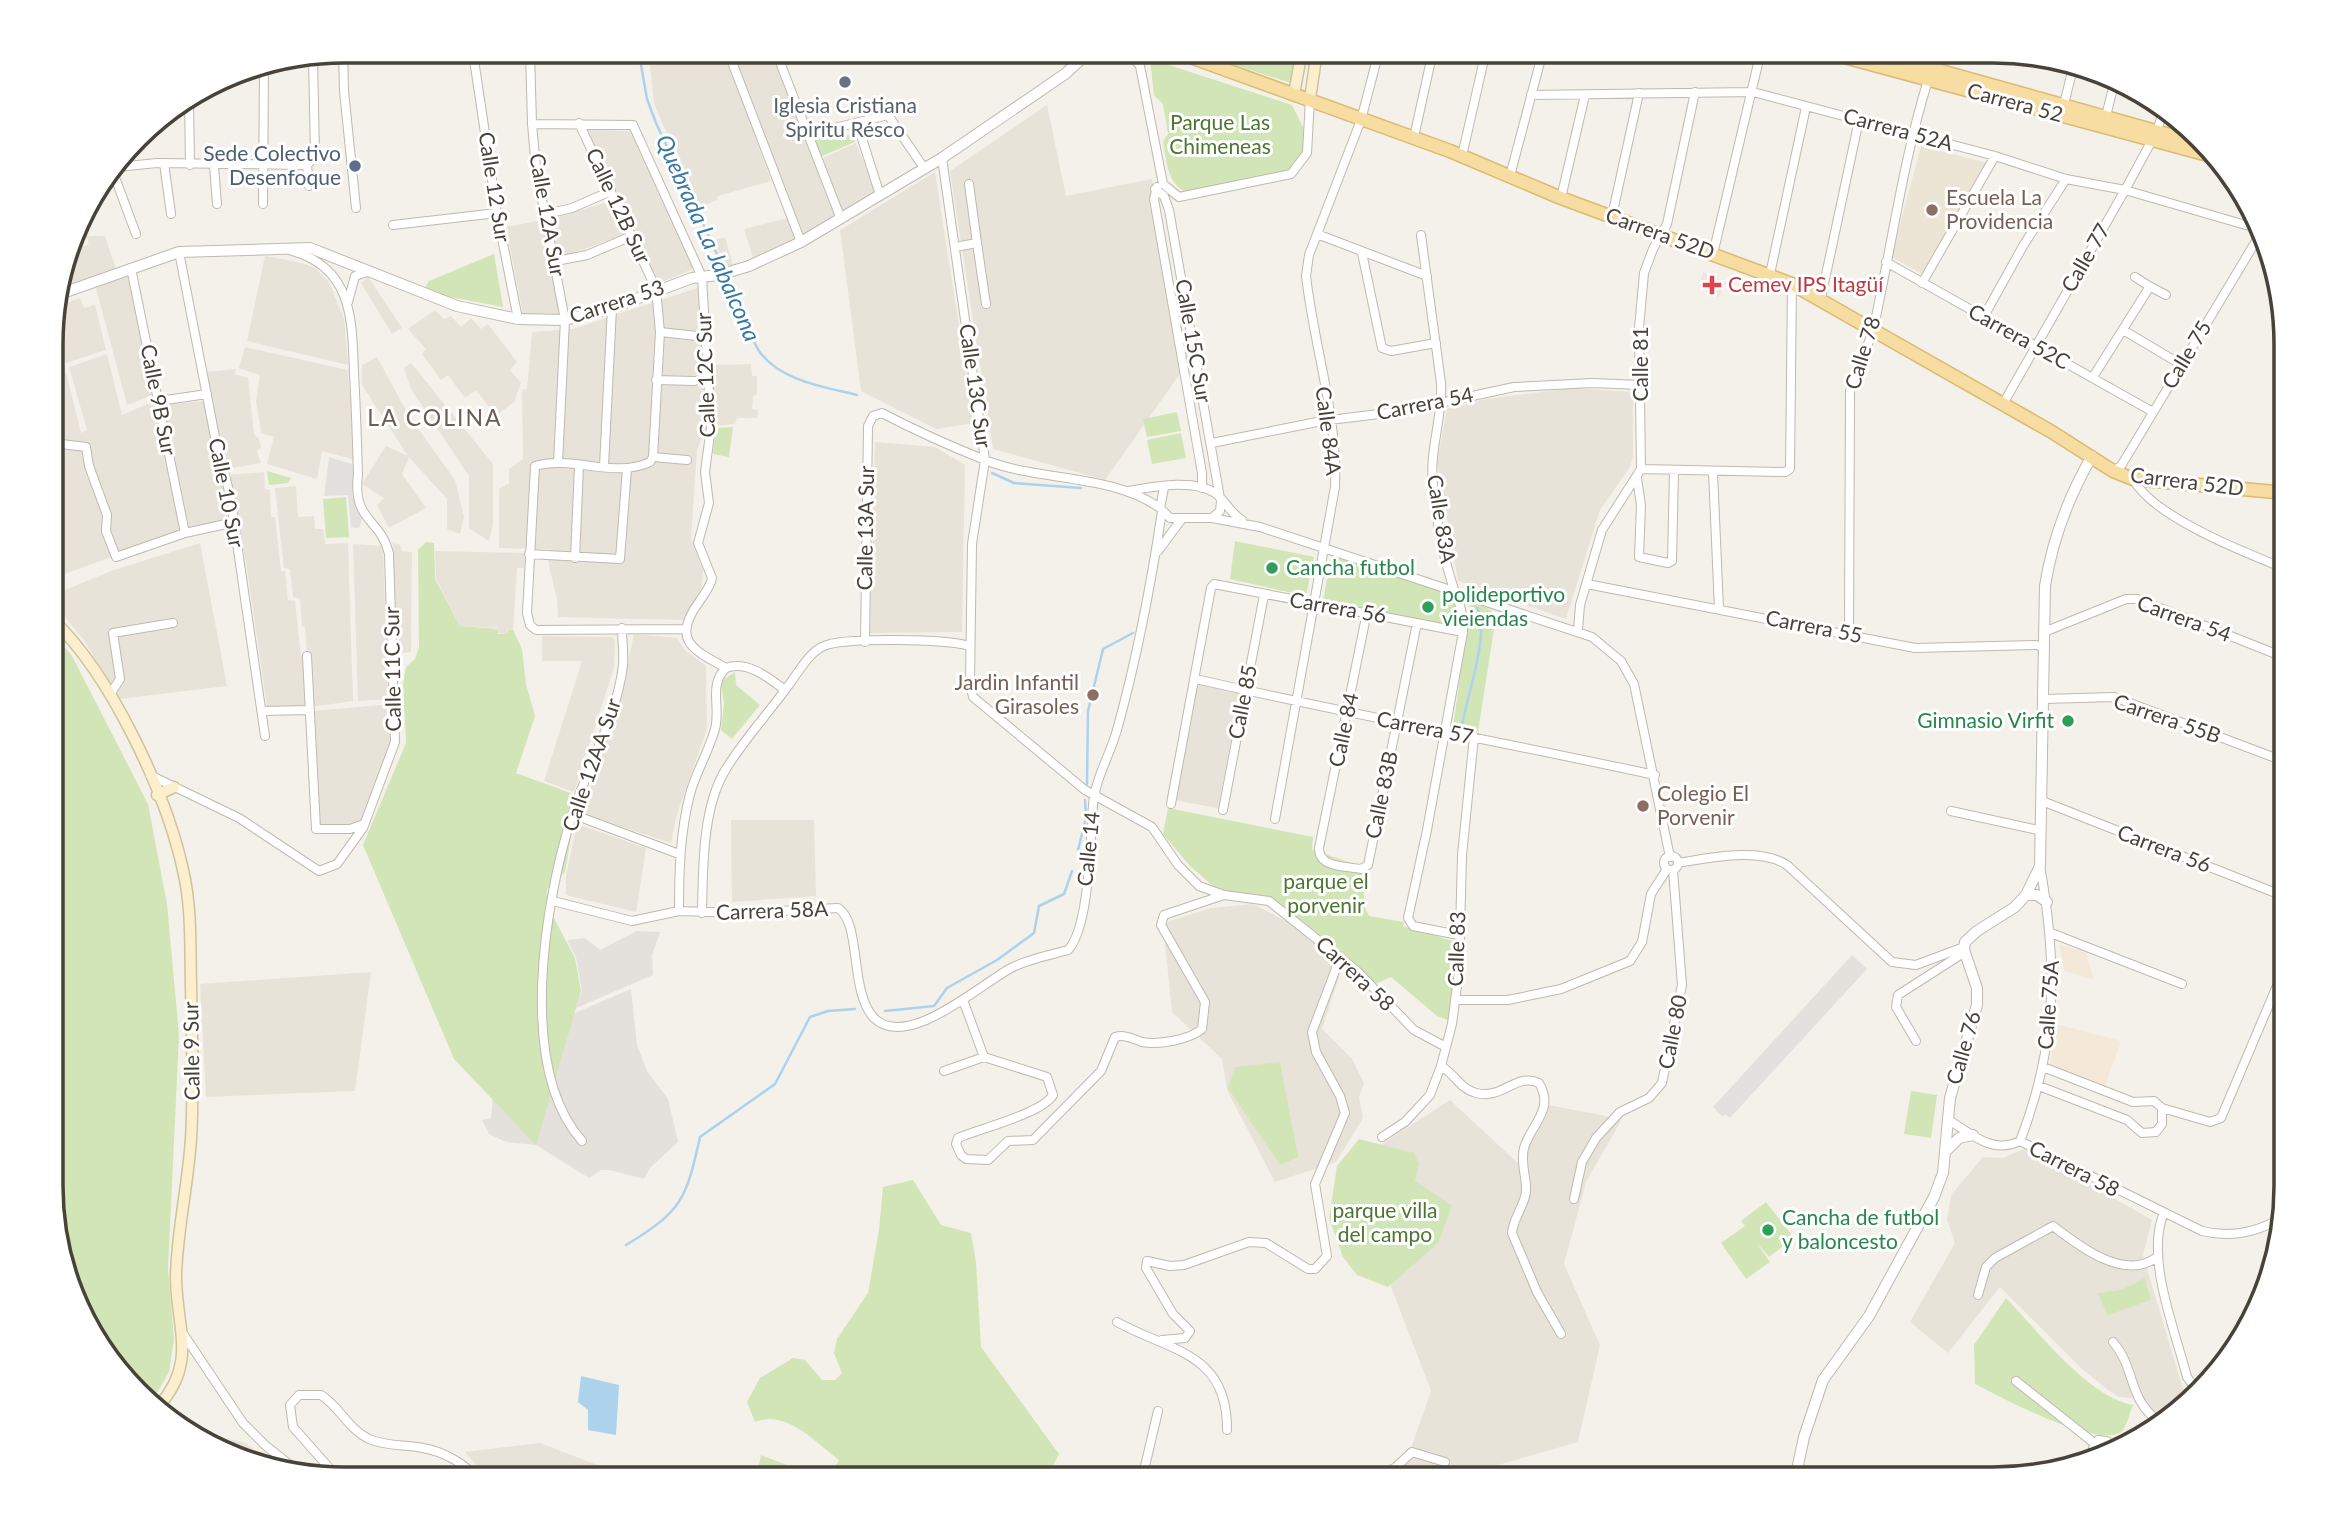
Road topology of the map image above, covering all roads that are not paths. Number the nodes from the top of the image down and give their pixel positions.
1 (341, 63) edge
2 (474, 63) edge
3 (531, 63) edge
4 (732, 63) edge
5 (781, 63) edge
6 (1077, 63) edge
7 (1137, 63) edge
8 (1207, 63) edge
9 (1300, 63) edge
10 (1315, 63) edge
11 (1376, 63) edge
12 (1430, 63) edge
13 (1483, 63) edge
14 (1540, 63) edge
15 (1759, 63) edge
16 (1866, 63) edge
17 (1916, 63) edge
18 (1933, 63) edge
19 (313, 65) edge
20 (1932, 67) junction
21 (264, 75) edge
22 (2071, 75) edge
23 (1928, 80) junction
24 (2113, 90) edge
25 (1695, 92) junction
26 (1754, 92) junction
27 (1639, 93) junction
28 (1294, 94) junction
29 (1531, 95) junction
30 (1585, 95) junction
31 (1310, 99) junction
32 (2064, 104) junction
33 (1806, 107) junction
34 (190, 109) edge
35 (2106, 116) junction
36 (2161, 119) edge
37 (1362, 120) junction
38 (1859, 120) junction
39 (579, 123) junction
40 (857, 123) junction
41 (531, 124) junction
42 (810, 134) junction
43 (1912, 134) junction
44 (2155, 136) junction
45 (1414, 138) junction
46 (2187, 141) edge
47 (2197, 151) edge
48 (1462, 156) junction
49 (1996, 156) junction
50 (942, 158) junction
51 (164, 163) junction
52 (190, 165) junction
53 (307, 165) junction
54 (127, 166) edge
55 (214, 166) junction
56 (261, 166) junction
57 (924, 168) junction
58 (1510, 176) junction
59 (2066, 179) junction
60 (116, 180) edge
61 (969, 184) dead end
62 (309, 186) dead end
63 (1159, 186) junction
64 (2125, 190) junction
65 (611, 191) junction
66 (880, 195) junction
67 (1179, 197) junction
68 (1561, 198) junction
69 (217, 204) dead end
70 (263, 204) dead end
71 (356, 208) dead end
72 (1169, 210) junction
73 (497, 213) junction
74 (171, 214) dead end
75 (546, 214) junction
76 (1612, 216) junction
77 (841, 219) junction
78 (393, 225) dead end
79 (2248, 226) edge
80 (136, 234) dead end
81 (1317, 234) junction
82 (1421, 235) dead end
83 (632, 236) junction
84 (1662, 236) junction
85 (801, 242) junction
86 (2255, 242) edge
87 (977, 243) junction
88 (955, 247) junction
89 (289, 250) junction
90 (179, 252) junction
91 (1362, 253) junction
92 (1713, 254) junction
93 (556, 261) junction
94 (1886, 262) junction
95 (131, 268) junction
96 (373, 270) junction
97 (1770, 274) junction
98 (1426, 276) junction
99 (2135, 276) dead end
100 (702, 277) junction
101 (1922, 283) junction
102 (1792, 284) junction
103 (2149, 286) junction
104 (656, 289) junction
105 (68, 291) edge
106 (2166, 295) dead end
107 (1821, 298) junction
108 (348, 302) junction
109 (986, 304) dead end
110 (612, 308) junction
111 (1983, 318) junction
112 (518, 319) junction
113 (565, 320) junction
114 (1874, 330) junction
115 (2123, 330) junction
116 (660, 332) junction
117 (696, 336) dead end
118 (1436, 343) junction
119 (2035, 347) junction
120 (2182, 365) junction
121 (2093, 377) junction
122 (656, 380) junction
123 (694, 381) dead end
124 (1640, 385) junction
125 (207, 394) junction
126 (159, 401) junction
127 (1442, 402) junction
128 (2003, 404) junction
129 (2153, 412) junction
130 (1330, 420) junction
131 (1212, 443) junction
132 (63, 444) edge
133 (2092, 456) junction
134 (653, 457) junction
135 (687, 460) dead end
136 (985, 460) junction
137 (558, 463) junction
138 (579, 466) junction
139 (604, 466) junction
140 (627, 469) junction
141 (1674, 471) junction
142 (2113, 471) junction
143 (1713, 472) junction
144 (1639, 474) junction
145 (2133, 479) junction
146 (2157, 482) junction
147 (1164, 488) junction
148 (1202, 488) junction
149 (1127, 491) junction
150 (2274, 492) edge
151 (2145, 495) junction
152 (1220, 499) junction
153 (1161, 510) junction
154 (1213, 518) junction
155 (1181, 520) junction
156 (235, 522) junction
157 (1251, 524) junction
158 (185, 533) junction
159 (1325, 547) junction
160 (1156, 553) junction
161 (529, 554) junction
162 (575, 558) junction
163 (2274, 564) edge
164 (1587, 584) junction
165 (1455, 590) junction
166 (1264, 595) junction
167 (1314, 604) junction
168 (1718, 609) junction
169 (1367, 612) junction
170 (173, 623) dead end
171 (1417, 623) junction
172 (622, 628) junction
173 (685, 629) junction
174 (1578, 630) junction
175 (63, 631) edge
176 (1463, 632) junction
177 (1849, 632) junction
178 (2043, 632) junction
179 (865, 642) junction
180 (970, 646) junction
181 (2043, 647) junction
182 (2274, 653) edge
183 (307, 656) dead end
184 (726, 668) junction
185 (1196, 679) junction
186 (785, 690) junction
187 (1245, 690) junction
188 (111, 693) junction
189 (973, 697) joint
190 (2044, 699) junction
191 (1296, 702) junction
192 (309, 709) junction
193 (262, 711) junction
194 (1349, 713) junction
195 (1398, 721) junction
196 (1449, 732) junction
197 (265, 736) dead end
198 (1474, 737) junction
199 (2274, 757) edge
200 (150, 775) junction
201 (1655, 775) junction
202 (174, 787) junction
203 (157, 795) junction
204 (1094, 797) junction
205 (2042, 801) junction
206 (1171, 804) dead end
207 (1223, 810) dead end
208 (1951, 811) dead end
209 (572, 814) junction
210 (1275, 819) dead end
211 (364, 824) junction
212 (350, 829) junction
213 (2038, 831) junction
214 (359, 834) junction
215 (1319, 848) joint
216 (679, 854) junction
217 (2040, 866) junction
218 (1673, 867) junction
219 (2274, 892) edge
220 (1224, 895) junction
221 (2026, 895) junction
222 (553, 901) junction
223 (2047, 902) junction
224 (679, 911) junction
225 (702, 913) junction
226 (2051, 933) junction
227 (1458, 935) junction
228 (1964, 949) junction
229 (1340, 958) junction
230 (2182, 984) dead end
231 (2274, 993) edge
232 (963, 1000) junction
233 (1455, 1000) junction
234 (886, 1026) joint
235 (1916, 1041) dead end
236 (1444, 1046) junction
237 (985, 1057) junction
238 (1441, 1066) junction
239 (2043, 1067) junction
240 (944, 1071) dead end
241 (2039, 1086) junction
242 (2162, 1108) junction
243 (1947, 1119) junction
244 (1382, 1137) dead end
245 (1977, 1138) junction
246 (582, 1141) dead end
247 (2020, 1141) junction
248 (1947, 1150) junction
249 (1574, 1199) dead end
250 (2163, 1215) junction
251 (2272, 1222) edge
252 (2157, 1257) junction
253 (1978, 1295) dead end
254 (1117, 1322) dead end
255 (182, 1332) junction
256 (1561, 1334) dead end
257 (1163, 1340) junction
258 (2113, 1342) dead end
259 (2016, 1381) dead end
260 (2192, 1384) edge
261 (163, 1400) edge
262 (1158, 1410) dead end
263 (2153, 1417) edge
264 (1227, 1430) dead end
265 (2094, 1443) junction
266 (2107, 1443) edge
267 (2094, 1448) edge
268 (284, 1461) edge
269 (1445, 1462) dead end
270 (328, 1466) edge
271 (464, 1467) edge
272 (1145, 1467) edge
273 (1396, 1467) edge
274 (1798, 1467) edge

1 - 71 street
2 - 73 street, Calle 12 Sur
3 - 41 street, Calle 12A Sur
4 - 85 street
5 - 42 street
6 - 50 street, Carrera 53
7 - 63 street, Calle 15C Sur
8 - 28 main road, Carrera 52D
9 - 28 main road
10 - 31 main road
11 - 37 street, Calle 84A
12 - 45 street
13 - 48 street
14 - 29 street
15 - 26 street
16 - 23 main road, Carrera 52
17 - 20 main road, Carrera 52
18 - 20 street
19 - 53 street
20 - 32 main road, Carrera 52
21 - 56 street
22 - 32 street
23 - 43 street, Calle 78
23 - 44 main road, Carrera 52
24 - 35 street
25 - 26 street, Carrera 52A
25 - 27 street, Carrera 52A
25 - 84 street, Calle 81
26 - 33 street, Carrera 52A
26 - 92 street
27 - 30 street, Carrera 52A
27 - 76 street
28 - 31 main road, Carrera 52D
29 - 30 street, Carrera 52A
29 - 58 street
30 - 68 street
31 - 37 main road, Carrera 52D
31 - 67 street
32 - 35 main road, Carrera 52
33 - 38 street, Carrera 52A
33 - 97 street
34 - 52 street
35 - 44 main road, Carrera 52
36 - 44 street, Calle 77
37 - 45 main road, Carrera 52D
37 - 81 street, Calle 84A
38 - 43 street, Carrera 52A
38 - 107 street
39 - 41 street
39 - 65 street, Calle 12B Sur
39 - 100 street, Calle 12C Sur
40 - 42 street
40 - 57 street
40 - 66 street
41 - 75 street, Calle 12A Sur
42 - 77 street
43 - 49 street, Carrera 52A
43 - 94 street, Calle 78
44 - 46 main road, Carrera 52
44 - 47 main road, Carrera 52
44 - 64 street, Calle 77
45 - 48 main road, Carrera 52D
48 - 58 main road, Carrera 52D
49 - 59 street, Carrera 52A
49 - 101 street
50 - 57 street, Carrera 53
50 - 88 street, Calle 13C Sur
51 - 52 street
51 - 54 street
51 - 74 street
52 - 55 street
53 - 56 street
53 - 62 street
55 - 56 street
55 - 69 street
56 - 70 street
57 - 66 street, Carrera 53
58 - 68 main road, Carrera 52D
59 - 64 street, Carrera 52A
59 - 111 street
60 - 80 street
61 - 87 street
63 - 67 street
63 - 72 street, Calle 15C Sur
63 - 148 street, Calle 15C Sur
64 - 79 street, Carrera 52A
64 - 119 street, Calle 77
65 - 75 street
65 - 83 street, Calle 12B Sur
66 - 77 street, Carrera 53
67 - 72 street
68 - 76 main road, Carrera 52D
72 - 131 street, Calle 15C Sur
73 - 78 street
73 - 112 street, Calle 12 Sur
75 - 93 street, Calle 12A Sur
76 - 84 main road, Carrera 52D
77 - 85 street, Carrera 53
81 - 91 street
81 - 130 street, Calle 84A
82 - 98 street, Calle 83A
83 - 93 street
83 - 104 street, Calle 12B Sur
84 - 92 main road, Carrera 52D
84 - 124 street, Calle 81
85 - 100 street, Carrera 53
86 - 120 street, Calle 75
87 - 88 street
87 - 109 street
88 - 136 street, Calle 13C Sur
89 - 90 street, Carrera 53
89 - 96 street, Carrera 53
89 - 108 street
90 - 95 street, Carrera 53
90 - 125 street, Calle 10 Sur
91 - 98 street
91 - 118 street
92 - 97 main road, Carrera 52D
93 - 113 street, Calle 12A Sur
94 - 101 street, Carrera 52C
94 - 114 street, Calle 78
95 - 105 street, Carrera 53
95 - 126 street, Calle 9B Sur
96 - 108 street
96 - 112 street, Carrera 53
97 - 102 main road, Carrera 52D
98 - 118 street, Calle 83A
99 - 103 street
100 - 104 street, Carrera 53
100 - 173 street, Calle 12C Sur
101 - 111 street, Carrera 52C
102 - 107 main road, Carrera 52D
102 - 143 street
103 - 106 street
103 - 115 street
104 - 110 street, Carrera 53
104 - 116 street, Calle 12B Sur
107 - 114 main road, Carrera 52D
108 - 211 street, Calle 11C Sur
110 - 113 street, Carrera 53
110 - 139 street
111 - 119 street, Carrera 52C
112 - 113 street, Carrera 53
113 - 137 street, Calle 12A Sur
114 - 128 main road, Carrera 52D
114 - 177 street, Calle 78
115 - 120 street
115 - 121 street
116 - 117 street
116 - 122 street, Calle 12B Sur
118 - 127 street, Calle 83A
119 - 121 street, Carrera 52C
119 - 128 street, Calle 77
120 - 129 street, Calle 75
121 - 129 street, Carrera 52C
122 - 123 street
122 - 134 street, Calle 12B Sur
124 - 127 street, Carrera 54
124 - 144 street, Calle 81
125 - 126 street
125 - 156 street, Calle 10 Sur
126 - 158 street, Calle 9B Sur
127 - 130 street, Carrera 54
127 - 165 street, Calle 83A
128 - 133 main road, Carrera 52D
129 - 142 street, Calle 75
130 - 131 street, Carrera 54
130 - 159 street, Calle 84A
131 - 152 street, Calle 15C Sur
132 - 158 street
133 - 142 main road, Carrera 52D
133 - 178 street
134 - 135 street
134 - 140 street
136 - 149 street
136 - 179 street, Calle 13A Sur
136 - 180 street, Calle 13C Sur
137 - 138 street
137 - 161 street
138 - 139 street
138 - 162 street
139 - 140 street
140 - 162 street
141 - 143 street
141 - 144 street
141 - 144 street, Calle 81
142 - 145 main road, Carrera 52D
143 - 168 street
144 - 164 street
145 - 146 main road, Carrera 52D
145 - 151 street
146 - 150 main road, Carrera 52D
146 - 151 street
147 - 148 street
147 - 149 street
147 - 153 street
148 - 152 street
149 - 153 street
151 - 163 street
152 - 154 street
152 - 157 street
153 - 155 street
153 - 160 street
154 - 155 street
154 - 157 street
155 - 160 street
156 - 158 street
156 - 193 street, Calle 10 Sur
157 - 159 street
159 - 165 street
159 - 167 street, Calle 84A
160 - 204 street, Calle 14
161 - 162 street
161 - 172 street
164 - 168 street, Carrera 55
164 - 174 street
165 - 174 street
165 - 176 street, Calle 83A
166 - 167 street, Carrera 56
166 - 185 street, Carrera 56
166 - 187 street, Calle 85
167 - 169 street, Carrera 56
167 - 191 street, Calle 84A
168 - 177 street, Carrera 55
169 - 171 street, Carrera 56
169 - 194 street, Calle 84
170 - 188 street
171 - 176 street, Carrera 56
171 - 195 street, Calle 83B
172 - 173 street
172 - 209 street, Calle 12AA Sur
173 - 184 street
174 - 201 street
175 - 188 main road, Calle 9 Sur
176 - 196 street, Calle 83A
177 - 181 street, Carrera 55
178 - 181 street
178 - 182 street, Carrera 54
179 - 180 street
179 - 186 street
180 - 189 street, Calle 13C Sur
181 - 190 street
183 - 192 street
184 - 186 street
184 - 216 street
185 - 187 street, Carrera 57
185 - 206 street
186 - 225 street
187 - 191 street, Carrera 57
187 - 207 street, Calle 85
188 - 200 main road, Calle 9 Sur
189 - 204 street, Carrera 58
190 - 199 street, Carrera 55B
190 - 205 street
191 - 194 street, Carrera 57
191 - 210 street, Calle 84A
192 - 193 street
192 - 212 street
193 - 197 street, Calle 10 Sur
194 - 195 street, Carrera 57
194 - 215 street, Calle 84
195 - 196 street, Carrera 57
195 - 215 street, Calle 83B
196 - 198 street, Carrera 57
196 - 227 street, Calle 83A
198 - 201 street, Carrera 57
198 - 227 street, Calle 83
200 - 202 street
200 - 203 main road, Calle 9 Sur
201 - 218 street
202 - 203 main road
202 - 214 street, Calle 11C Sur
203 - 255 main road, Calle 9 Sur
204 - 220 street, Carrera 58
204 - 232 street, Calle 14
205 - 213 street
205 - 219 street, Carrera 56
208 - 213 street
209 - 216 street
209 - 222 street, Calle 12AA Sur
211 - 212 street
211 - 214 street, Calle 11C Sur
212 - 214 street
213 - 217 street
216 - 224 street
217 - 221 street
217 - 223 street, Calle 75A
218 - 228 street
218 - 233 street
218 - 249 street, Calle 80
220 - 229 street, Carrera 58
220 - 237 street
221 - 223 street
221 - 228 street
222 - 224 street, Carrera 58A
222 - 246 street, Calle 12AA Sur
223 - 226 street, Calle 75A
224 - 225 street, Carrera 58A
225 - 234 street, Carrera 58A
226 - 230 street
226 - 239 street, Calle 75A
227 - 233 street, Calle 83
228 - 235 street
228 - 243 street, Calle 76
229 - 236 street, Carrera 58
229 - 257 street
231 - 242 street
232 - 234 street, Calle 14
232 - 237 street
233 - 236 street, Calle 83
236 - 238 street, Calle 83
237 - 240 street
238 - 244 street, Calle 83
238 - 256 street
239 - 241 street, Calle 75A
239 - 242 street
241 - 242 street
241 - 247 street, Calle 75A
243 - 245 street, Carrera 58
243 - 248 street, Calle 76
245 - 247 street, Carrera 58
245 - 248 street
247 - 250 street, Carrera 58
248 - 274 street, Calle 76
250 - 251 street, Carrera 58
250 - 252 street
252 - 253 street
252 - 260 street
254 - 257 street
255 - 261 main road
255 - 268 street, Calle 9 Sur
257 - 264 street
258 - 263 street
259 - 265 street
262 - 272 street
265 - 266 street
265 - 267 street
269 - 273 street
270 - 271 street

